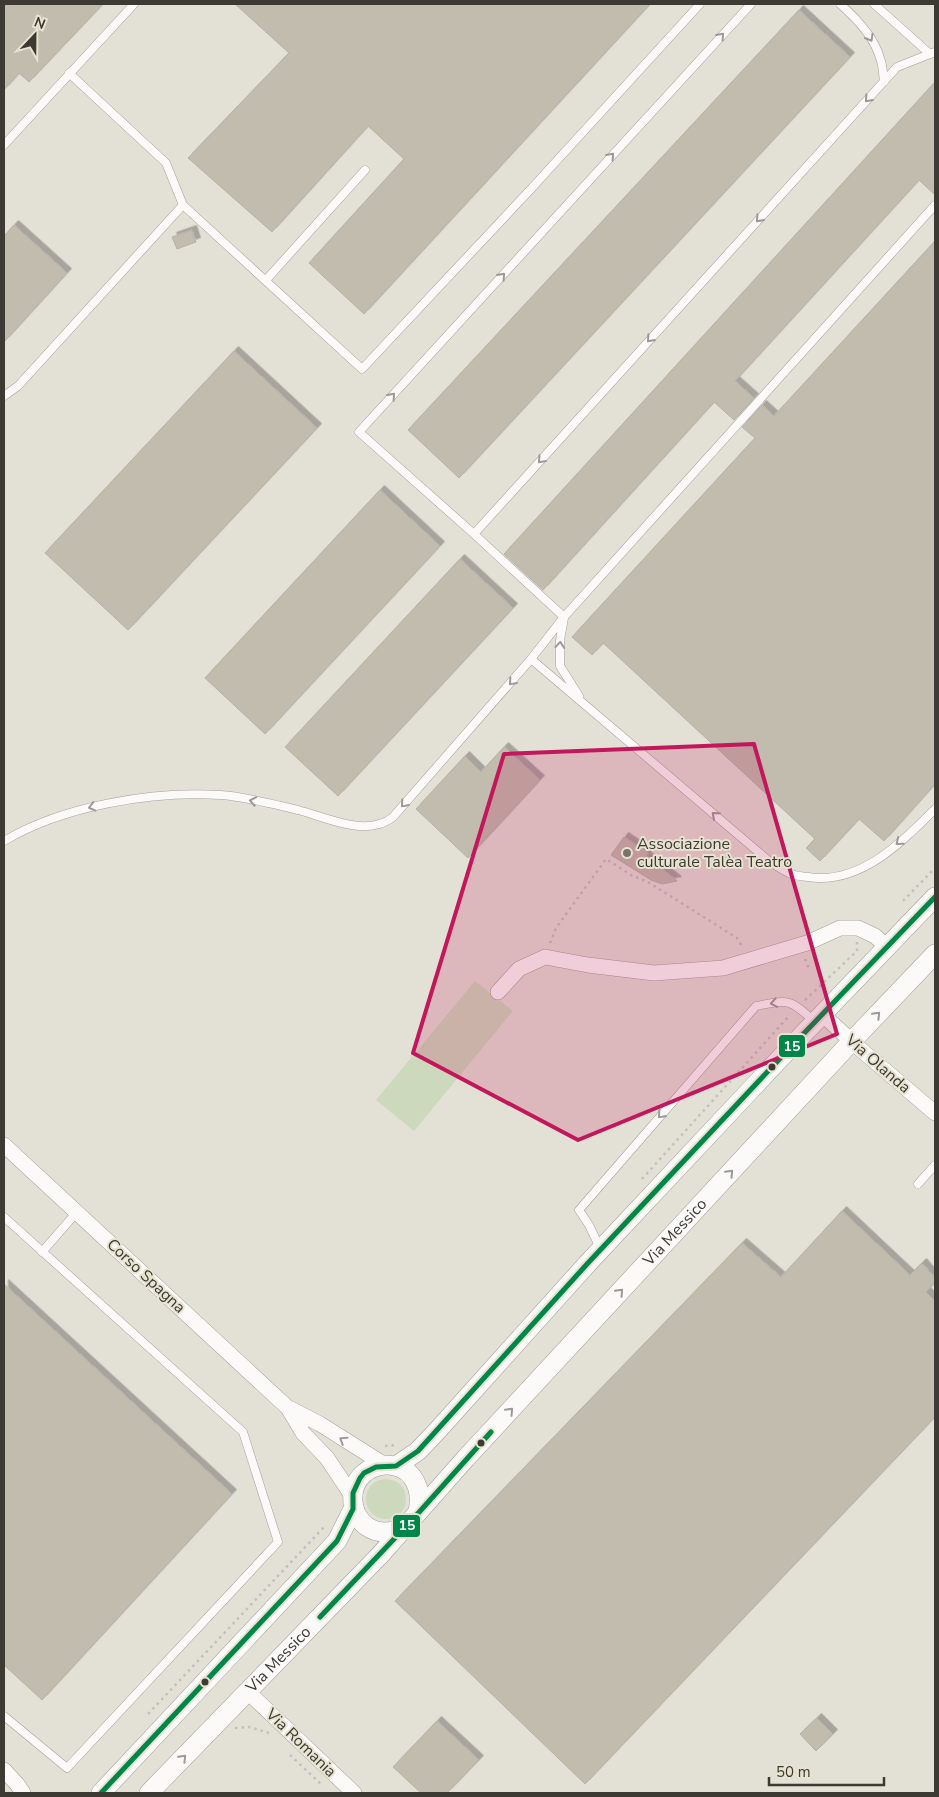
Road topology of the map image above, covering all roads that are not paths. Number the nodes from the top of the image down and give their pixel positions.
1 (134, 4) edge
2 (700, 4) edge
3 (751, 4) edge
4 (840, 4) edge
5 (874, 4) edge
6 (933, 53) edge
7 (69, 73) junction
8 (884, 82) junction
9 (4, 145) edge
10 (365, 170) dead end
11 (182, 205) junction
12 (935, 205) edge
13 (266, 280) junction
14 (4, 396) edge
15 (474, 534) junction
16 (564, 616) junction
17 (532, 659) junction
18 (583, 702) junction
19 (935, 809) edge
20 (4, 842) edge
21 (935, 897) edge
22 (887, 947) junction
23 (935, 954) edge
24 (498, 992) dead end
25 (819, 1018) junction
26 (852, 1042) junction
27 (935, 1113) edge
28 (4, 1145) edge
29 (935, 1165) edge
30 (918, 1184) dead end
31 (77, 1212) junction
32 (4, 1216) edge
33 (601, 1250) junction
34 (42, 1252) junction
35 (288, 1407) junction
36 (390, 1465) junction
37 (353, 1502) junction
38 (412, 1518) junction
39 (248, 1692) junction
40 (4, 1716) edge
41 (4, 1770) edge
42 (20, 1789) edge
43 (101, 1791) edge
44 (36, 1793) edge
45 (149, 1793) edge
46 (354, 1793) edge

1 - 7 lane
2 - 13 lane
15 -> 3 lane
4 -> 8 lane
5 - 6 lane
6 - 8 lane
7 - 9 lane
7 - 11 lane
8 -> 15 lane
10 - 13 lane
11 - 13 lane
11 - 14 lane
12 - 16 lane
15 - 16 lane
16 - 17 lane
18 -> 16 lane
17 - 18 lane
17 -> 20 lane
19 -> 18 lane
21 - 22 street
22 - 24 street
22 - 25 street
26 -> 23 street, Via Messico
25 - 26 street, Via Olanda
25 - 33 street
25 -> 33 lane
26 - 27 street, Via Olanda
38 -> 26 street, Via Messico
28 - 31 street, Corso Spagna
29 - 30 lane
31 - 34 lane
31 - 35 street, Corso Spagna
32 - 34 lane
33 - 36 street
34 - 40 lane
36 -> 35 street, Corso Spagna
35 - 37 street, Corso Spagna
36 - 37 street
36 - 38 street
37 - 38 street
37 - 43 street
38 - 39 street, Via Messico
45 -> 39 street, Via Messico
39 - 46 street, Via Romania
41 - 42 street
42 - 44 street

